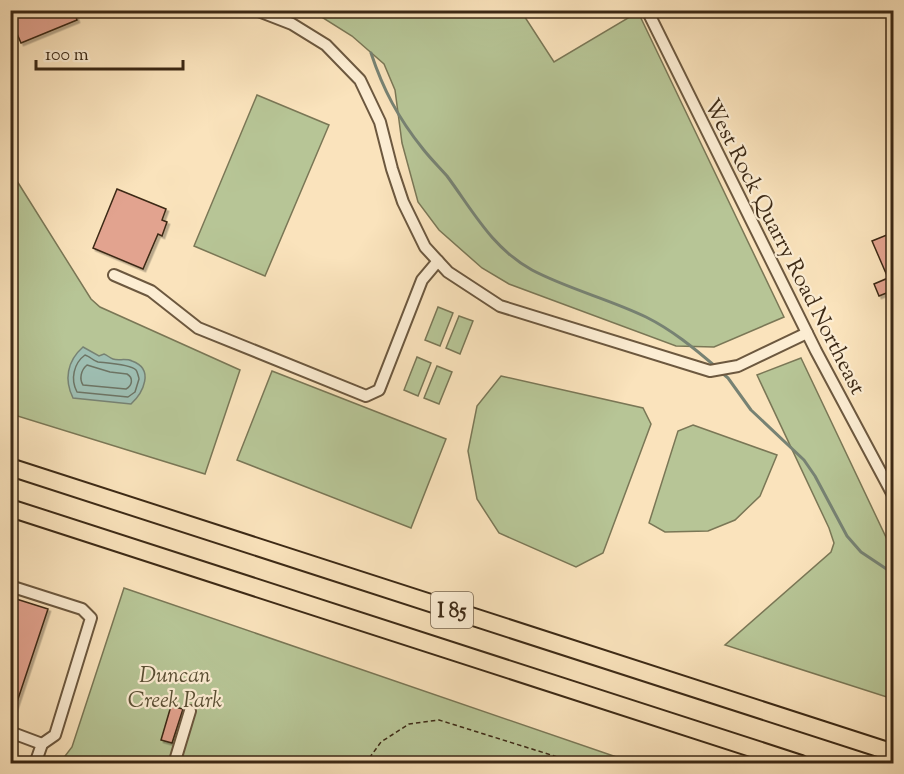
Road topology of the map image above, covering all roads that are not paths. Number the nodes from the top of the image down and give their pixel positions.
1 (256, 10) edge
2 (647, 10) edge
3 (438, 261) junction
4 (114, 275) dead end
5 (807, 333) junction
6 (10, 467) edge
7 (894, 498) edge
8 (10, 508) edge
9 (10, 586) edge
10 (190, 711) dead end
11 (10, 732) edge
12 (42, 744) junction
13 (894, 753) edge
14 (35, 764) edge
15 (174, 764) edge
16 (801, 764) edge

1 - 3 street
2 - 5 street, West Rock Quarry Road Northeast
3 - 4 street
3 - 5 street
5 - 7 street, West Rock Quarry Road Northeast
6 - 13 highway, I 85
8 - 16 highway, I 85
9 - 12 street
10 - 15 street
11 - 12 street
12 - 14 street

